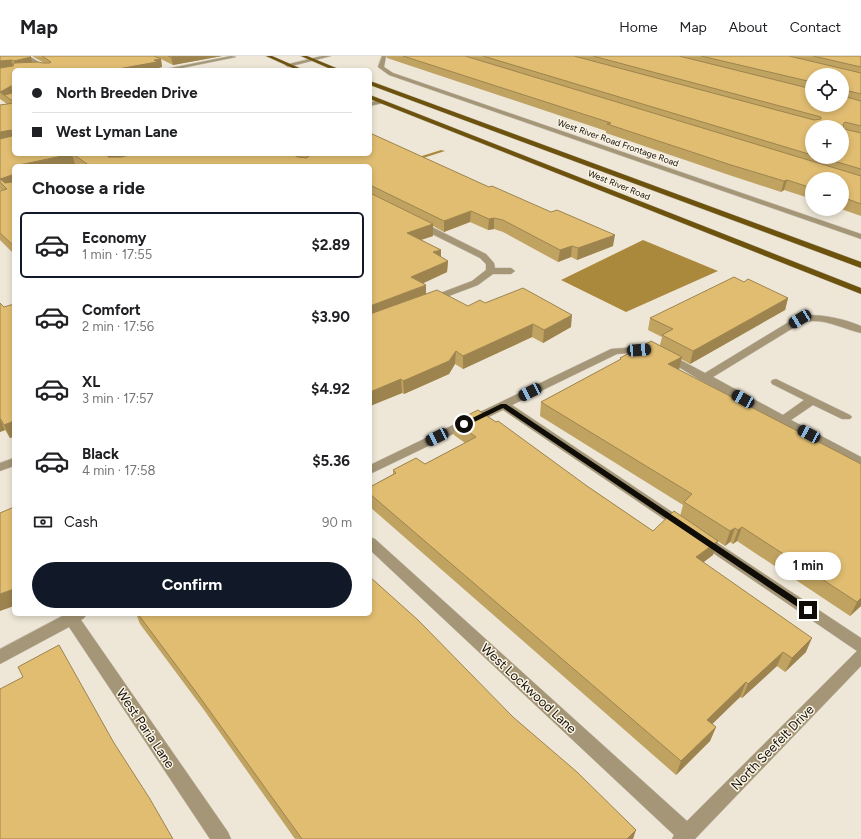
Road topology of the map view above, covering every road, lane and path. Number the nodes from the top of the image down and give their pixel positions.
1 (24, 56) edge
2 (268, 56) edge
3 (303, 56) edge
4 (329, 56) edge
5 (384, 56) edge
6 (234, 57) dead end
7 (312, 60) junction
8 (288, 65) junction
9 (42, 66) junction
10 (35, 68) edge
11 (46, 68) edge
12 (165, 68) edge
13 (296, 68) edge
14 (333, 68) edge
15 (372, 84) edge
16 (372, 98) edge
17 (380, 102) junction
18 (372, 104) edge
19 (411, 220) edge
20 (861, 237) edge
21 (861, 265) edge
22 (491, 270) junction
23 (511, 271) dead end
24 (861, 291) edge
25 (419, 304) edge
26 (861, 330) edge
27 (704, 378) junction
28 (776, 382) dead end
29 (812, 400) junction
30 (504, 405) junction
31 (846, 417) dead end
32 (783, 420) junction
33 (861, 462) edge
34 (12, 463) edge
35 (0, 467) edge
36 (372, 469) edge
37 (372, 544) edge
38 (75, 616) edge
39 (861, 646) edge
40 (861, 656) edge
41 (0, 657) edge
42 (685, 837) edge
43 (221, 839) edge

1 - 9 street
2 - 8 main road
3 - 7 main road
4 - 7 street
5 - 20 street, West River Road Frontage Road
6 - 12 street
7 - 8 street
7 - 14 main road
8 - 13 main road
9 - 10 street
9 - 11 street
15 - 21 main road, West River Road
16 - 17 main road, West River Road
17 - 18 street
17 - 24 main road, West River Road
19 - 22 street
22 - 23 street
22 - 25 street
26 - 27 street
27 - 30 street
27 - 32 street
28 - 29 street
29 - 31 street
29 - 32 street
30 - 36 street
30 - 39 street
32 - 33 street
34 - 35 street
37 - 42 street, West Lockwood Lane
38 - 41 street
38 - 43 street, West Paria Lane
40 - 42 street, North Seefelt Drive

